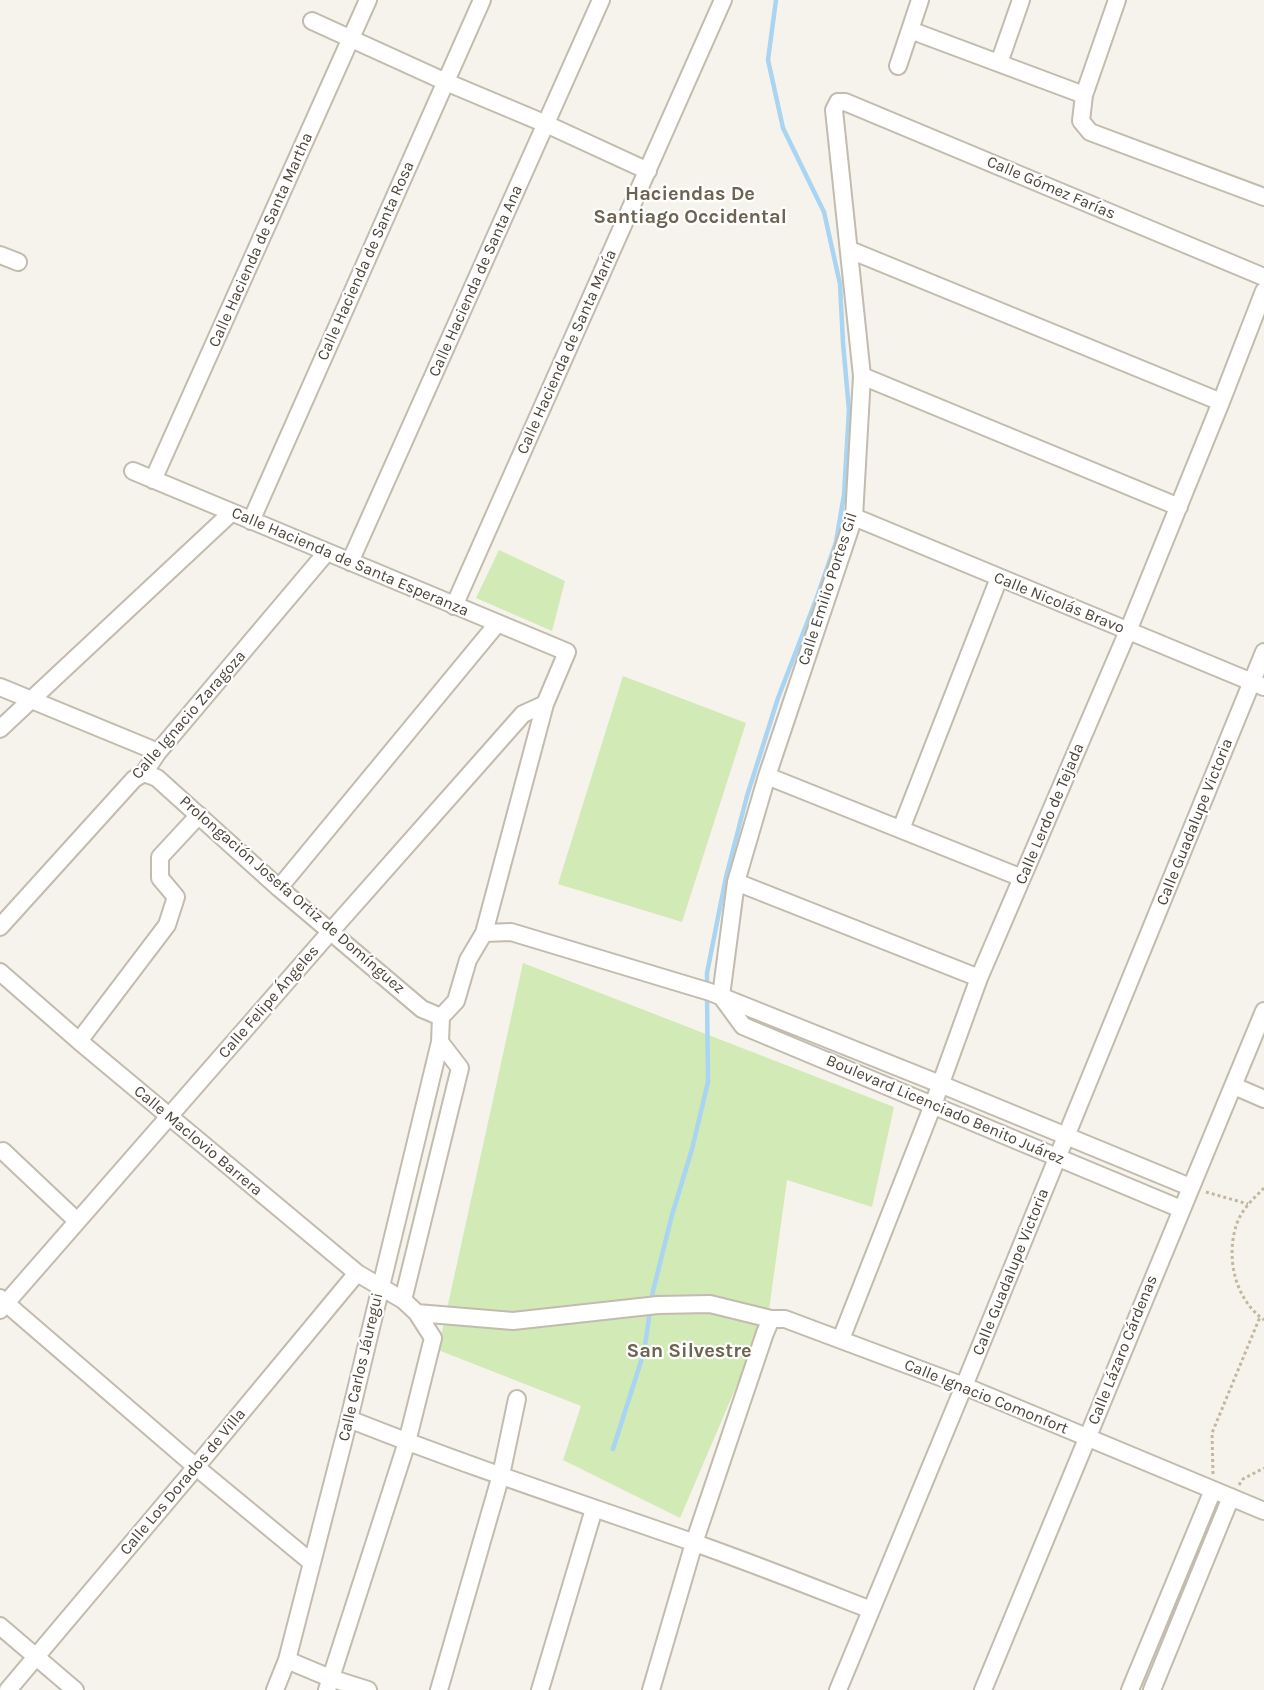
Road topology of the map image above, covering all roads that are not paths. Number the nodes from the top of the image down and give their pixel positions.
1 (368, 0) edge
2 (482, 0) edge
3 (601, 0) edge
4 (723, 0) edge
5 (920, 0) edge
6 (1021, 0) edge
7 (1117, 0) edge
8 (312, 21) dead end
9 (910, 30) junction
10 (351, 37) junction
11 (999, 63) junction
12 (898, 66) dead end
13 (446, 82) junction
14 (1084, 95) junction
15 (838, 102) joint
16 (546, 124) junction
17 (648, 171) junction
18 (1264, 197) edge
19 (850, 250) junction
20 (0, 255) edge
21 (18, 262) dead end
22 (1264, 277) edge
23 (1264, 291) edge
24 (862, 376) junction
25 (1221, 402) junction
26 (133, 471) dead end
27 (153, 480) junction
28 (1179, 507) junction
29 (231, 513) junction
30 (854, 517) junction
31 (251, 521) junction
32 (326, 553) junction
33 (350, 562) junction
34 (999, 578) junction
35 (454, 606) junction
36 (497, 624) junction
37 (1128, 631) junction
38 (1264, 652) edge
39 (1258, 685) edge
40 (0, 687) edge
41 (31, 699) junction
42 (545, 704) junction
43 (0, 729) edge
44 (158, 752) junction
45 (144, 773) junction
46 (767, 776) junction
47 (199, 815) junction
48 (901, 829) junction
49 (1022, 878) junction
50 (736, 882) junction
51 (279, 888) junction
52 (1, 925) edge
53 (331, 931) junction
54 (484, 933) junction
55 (0, 972) edge
56 (979, 978) junction
57 (715, 994) junction
58 (1264, 1011) edge
59 (441, 1017) junction
60 (79, 1041) junction
61 (440, 1042) junction
62 (940, 1084) junction
63 (1234, 1086) junction
64 (1264, 1099) edge
65 (933, 1105) junction
66 (169, 1116) junction
67 (1067, 1136) junction
68 (3, 1151) dead end
69 (1058, 1157) junction
70 (1190, 1186) junction
71 (1181, 1209) junction
72 (77, 1221) junction
73 (357, 1273) junction
74 (380, 1287) junction
75 (404, 1300) junction
76 (2, 1304) edge
77 (417, 1313) junction
78 (771, 1319) junction
79 (841, 1339) junction
80 (964, 1386) junction
81 (517, 1399) dead end
82 (349, 1419) junction
83 (1087, 1438) junction
84 (407, 1442) junction
85 (196, 1467) junction
86 (501, 1475) junction
87 (1213, 1490) junction
88 (1231, 1497) junction
89 (594, 1509) junction
90 (1264, 1511) edge
91 (694, 1543) junction
92 (311, 1562) junction
93 (872, 1610) junction
94 (0, 1626) edge
95 (36, 1657) junction
96 (287, 1660) junction
97 (328, 1684) edge
98 (8, 1690) edge
99 (75, 1690) edge
100 (275, 1690) edge
101 (368, 1690) edge
102 (439, 1690) edge
103 (540, 1690) edge
104 (651, 1690) edge
105 (838, 1690) edge
106 (983, 1690) edge
107 (1130, 1690) edge
108 (1152, 1690) edge

1 - 10 street, Calle Hacienda de Santa Martha
2 - 13 street, Calle Hacienda de Santa Rosa
3 - 16 street, Calle Hacienda de Santa Ana
4 - 17 street, Calle Hacienda de Santa María
5 - 9 street
6 - 11 street
7 - 14 street
8 - 10 street
9 - 11 street
9 - 12 street
10 - 13 street
10 - 27 street, Calle Hacienda de Santa Martha
11 - 14 street
13 - 16 street
13 - 31 street, Calle Hacienda de Santa Rosa
14 - 18 street
15 - 19 street, Calle Emilio Portes Gil
15 - 22 street, Calle Gómez Farías
16 - 17 street
16 - 33 street, Calle Hacienda de Santa Ana
17 - 35 street, Calle Hacienda de Santa María
19 - 24 street, Calle Emilio Portes Gil
19 - 25 street
20 - 21 street
23 - 25 street, Calle Lerdo de Tejada
24 - 28 street
24 - 30 street, Calle Emilio Portes Gil
25 - 28 street, Calle Lerdo de Tejada
26 - 27 street, Calle Hacienda de Santa Esperanza
27 - 29 street, Calle Hacienda de Santa Esperanza
28 - 37 street, Calle Lerdo de Tejada
29 - 31 street, Calle Hacienda de Santa Esperanza
29 - 41 street
30 - 34 street, Calle Nicolás Bravo
30 - 46 street, Calle Emilio Portes Gil
31 - 32 street, Calle Hacienda de Santa Esperanza
32 - 33 street, Calle Hacienda de Santa Esperanza
32 - 44 street, Calle Ignacio Zaragoza
33 - 35 street, Calle Hacienda de Santa Esperanza
34 - 37 street, Calle Nicolás Bravo
34 - 48 street
35 - 36 street, Calle Hacienda de Santa Esperanza
36 - 42 street, Calle Hacienda de Santa Esperanza
36 - 51 street
37 - 39 street, Calle Nicolás Bravo
37 - 49 street, Calle Lerdo de Tejada
38 - 39 street, Calle Guadalupe Victoria
39 - 67 street, Calle Guadalupe Victoria
40 - 41 street
41 - 43 street
41 - 44 street
42 - 53 street, Calle Felipe Ángeles
42 - 54 street
44 - 45 street, Calle Ignacio Zaragoza
45 - 47 street, Prolongación Josefa Ortiz de Domínguez
45 - 52 street, Calle Ignacio Zaragoza
46 - 48 street
46 - 50 street, Calle Emilio Portes Gil
47 - 51 street, Prolongación Josefa Ortiz de Domínguez
47 - 60 street
48 - 49 street
49 - 56 street, Calle Lerdo de Tejada
50 - 56 street
50 - 57 street, Calle Emilio Portes Gil
51 - 53 street, Prolongación Josefa Ortiz de Domínguez
53 - 59 street, Prolongación Josefa Ortiz de Domínguez
53 - 66 street, Calle Felipe Ángeles
54 - 57 street
54 - 59 street
55 - 60 street, Calle Maclovio Barrera
56 - 62 street, Calle Lerdo de Tejada
57 - 62 street, Boulevard Licenciado Benito Juárez
57 - 65 street, Boulevard Licenciado Benito Juárez
58 - 63 street, Calle Lázaro Cárdenas
59 - 61 street, Calle Carlos Jáuregui
60 - 66 street, Calle Maclovio Barrera
61 - 74 street, Calle Carlos Jáuregui
61 - 75 street, Calle Carlos Jáuregui
62 - 65 street, Calle Lerdo de Tejada
62 - 67 street, Boulevard Licenciado Benito Juárez
63 - 64 street
63 - 70 street, Calle Lázaro Cárdenas
65 - 69 street, Boulevard Licenciado Benito Juárez
65 - 79 street, Calle Lerdo de Tejada
66 - 72 street, Calle Felipe Ángeles
66 - 73 street, Calle Maclovio Barrera
67 - 69 street, Calle Guadalupe Victoria
67 - 70 street, Boulevard Licenciado Benito Juárez
68 - 72 street
69 - 71 street, Boulevard Licenciado Benito Juárez
69 - 80 street, Calle Guadalupe Victoria
70 - 71 street, Calle Lázaro Cárdenas
71 - 83 street, Calle Lázaro Cárdenas
72 - 76 street, Calle Felipe Ángeles
73 - 74 street, Calle Maclovio Barrera
73 - 85 street, Calle Los Dorados de Villa
74 - 75 street, Calle Maclovio Barrera
74 - 82 street, Calle Carlos Jáuregui
75 - 77 street, Calle Maclovio Barrera
76 - 85 street
77 - 78 street, Calle Ignacio Comonfort
77 - 84 street, Calle Maclovio Barrera
78 - 79 street, Calle Ignacio Comonfort
78 - 91 street
79 - 80 street, Calle Ignacio Comonfort
80 - 83 street, Calle Ignacio Comonfort
80 - 93 street, Calle Guadalupe Victoria
81 - 86 street
82 - 84 street
82 - 92 street, Calle Carlos Jáuregui
83 - 87 street, Calle Ignacio Comonfort
83 - 106 street, Calle Lázaro Cárdenas
84 - 86 street
84 - 97 street, Calle Maclovio Barrera
85 - 92 street
85 - 95 street, Calle Los Dorados de Villa
86 - 89 street
86 - 102 street
87 - 88 street, Calle Ignacio Comonfort
87 - 107 street
88 - 90 street, Calle Ignacio Comonfort
88 - 108 street
89 - 91 street
89 - 103 street
91 - 93 street
91 - 104 street
92 - 96 street, Calle Carlos Jáuregui
93 - 105 street, Calle Guadalupe Victoria
94 - 95 street
95 - 98 street, Calle Los Dorados de Villa
95 - 99 street
96 - 97 street
96 - 100 street, Calle Carlos Jáuregui
97 - 101 street

